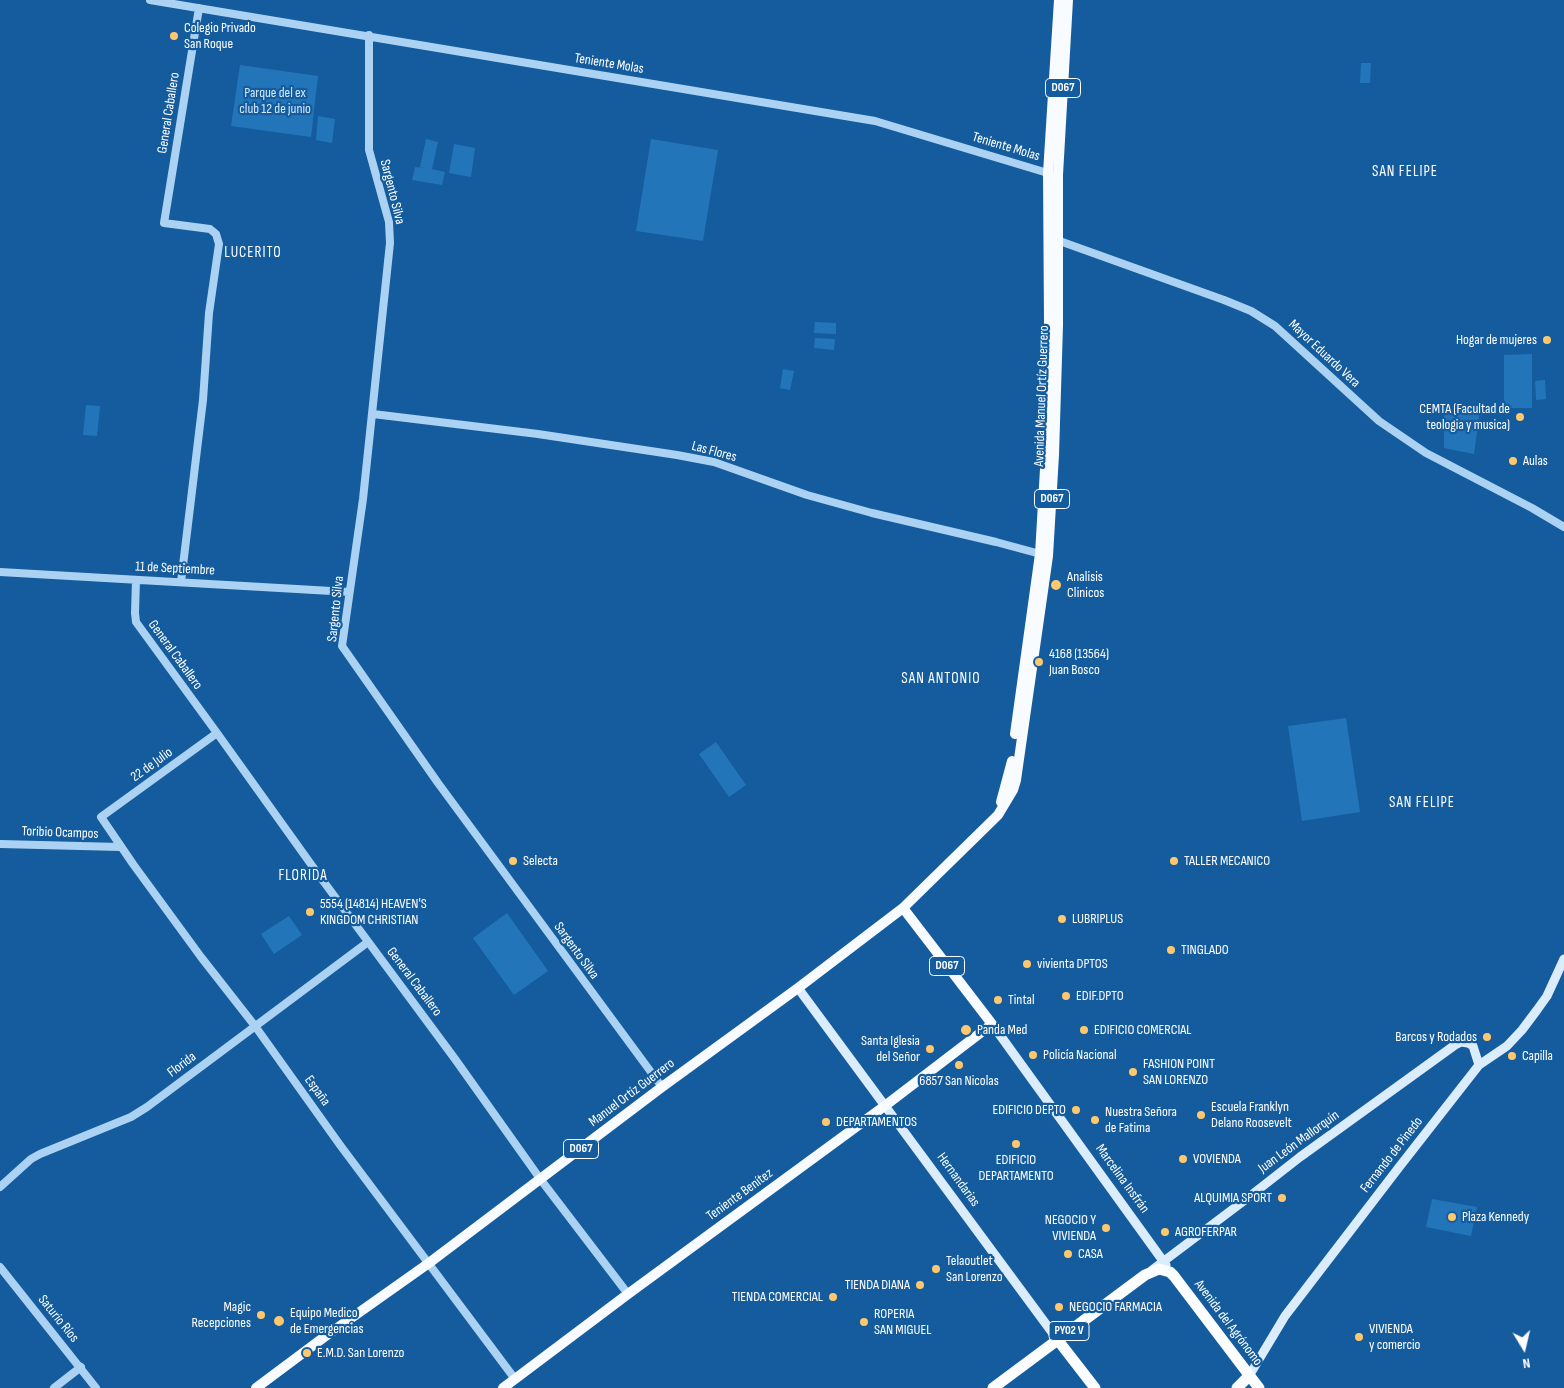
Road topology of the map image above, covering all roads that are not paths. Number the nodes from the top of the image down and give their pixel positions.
1 (150, 0) edge
2 (1059, 0) edge
3 (1068, 0) edge
4 (199, 8) junction
5 (369, 36) junction
6 (1053, 174) junction
7 (1053, 239) junction
8 (373, 414) junction
9 (1564, 527) edge
10 (1044, 555) junction
11 (0, 572) edge
12 (136, 580) junction
13 (181, 582) junction
14 (350, 592) junction
15 (217, 733) junction
16 (101, 817) joint
17 (0, 844) edge
18 (120, 847) junction
19 (903, 908) junction
20 (368, 942) junction
21 (1564, 959) edge
22 (798, 988) junction
23 (992, 1024) junction
24 (255, 1026) junction
25 (1479, 1065) junction
26 (662, 1087) junction
27 (886, 1105) junction
28 (541, 1180) junction
29 (0, 1187) edge
30 (1163, 1261) junction
31 (429, 1263) junction
32 (0, 1267) edge
33 (1146, 1275) junction
34 (1174, 1276) junction
35 (628, 1294) junction
36 (1057, 1339) junction
37 (81, 1367) junction
38 (1249, 1376) junction
39 (516, 1379) junction
40 (54, 1388) edge
41 (96, 1388) edge
42 (256, 1388) edge
43 (503, 1388) edge
44 (993, 1388) edge
45 (1095, 1388) edge
46 (1237, 1388) edge
47 (1258, 1388) edge

1 - 4 street, Teniente Molas
2 - 6 main road, Avenida Manuel Ortíz Guerrero / D067
3 - 6 main road, Avenida Manuel Ortíz Guerrero / D067
4 - 5 street, Teniente Molas
4 - 13 street, General Caballero
5 - 6 street, Teniente Molas
5 - 8 street, Sargento Silva
6 - 7 main road, Avenida Manuel Ortíz Guerrero / D067
7 - 9 street, Mayor Eduardo Vera
7 - 10 main road, Avenida Manuel Ortíz Guerrero / D067
8 - 10 street, Las Flores
8 - 14 street, Sargento Silva
10 - 19 main road, Avenida Manuel Ortíz Guerrero / D067
11 - 12 street, 11 de Septiembre
12 - 13 street, 11 de Septiembre
12 - 15 street, General Caballero
13 - 14 street, 11 de Septiembre
14 - 26 street, Sargento Silva
15 - 16 street, 22 de Julio
15 - 20 street, General Caballero
16 - 18 street, España
17 - 18 street, Toribio Ocampos
18 - 24 street, España
19 - 22 main road, Manuel Ortíz Guerrero / D067
19 - 23 main road, Marcelina Insfrán / D067
20 - 24 street, Florida
20 - 28 street, General Caballero
21 - 25 main road, Fernando de Pinedo
22 - 26 main road, Manuel Ortíz Guerrero / D067
22 - 27 main road, Hernandarias
23 - 27 main road, Teniente Benítez
23 - 30 main road, Marcelina Insfrán
24 - 29 street, Florida
24 - 31 street, España
25 - 30 main road, Juan León Mallorquín
25 - 38 main road, Fernando de Pinedo
26 - 28 main road, Manuel Ortíz Guerrero / D067
27 - 35 main road, Teniente Benítez
27 - 36 main road, Hernandarias
28 - 31 main road, Manuel Ortíz Guerrero / D067
28 - 35 street, General Caballero
30 - 33 main road, Juan León Mallorquín
30 - 34 main road, Marcelina Insfrán
31 - 39 street, España
31 - 42 main road, Manuel Ortíz Guerrero / D067
32 - 37 street, Saturio Ríos
33 - 34 highway, PY02 V
33 - 36 highway, PY02 V
34 - 38 highway, Avenida del Agrónomo
35 - 39 main road, Teniente Benítez
36 - 44 highway, PY02 V
36 - 45 highway, Hernandarias
37 - 40 street
37 - 41 street, Saturio Ríos
38 - 46 highway
38 - 47 highway, Avenida del Agrónomo
39 - 43 main road, Teniente Benítez

